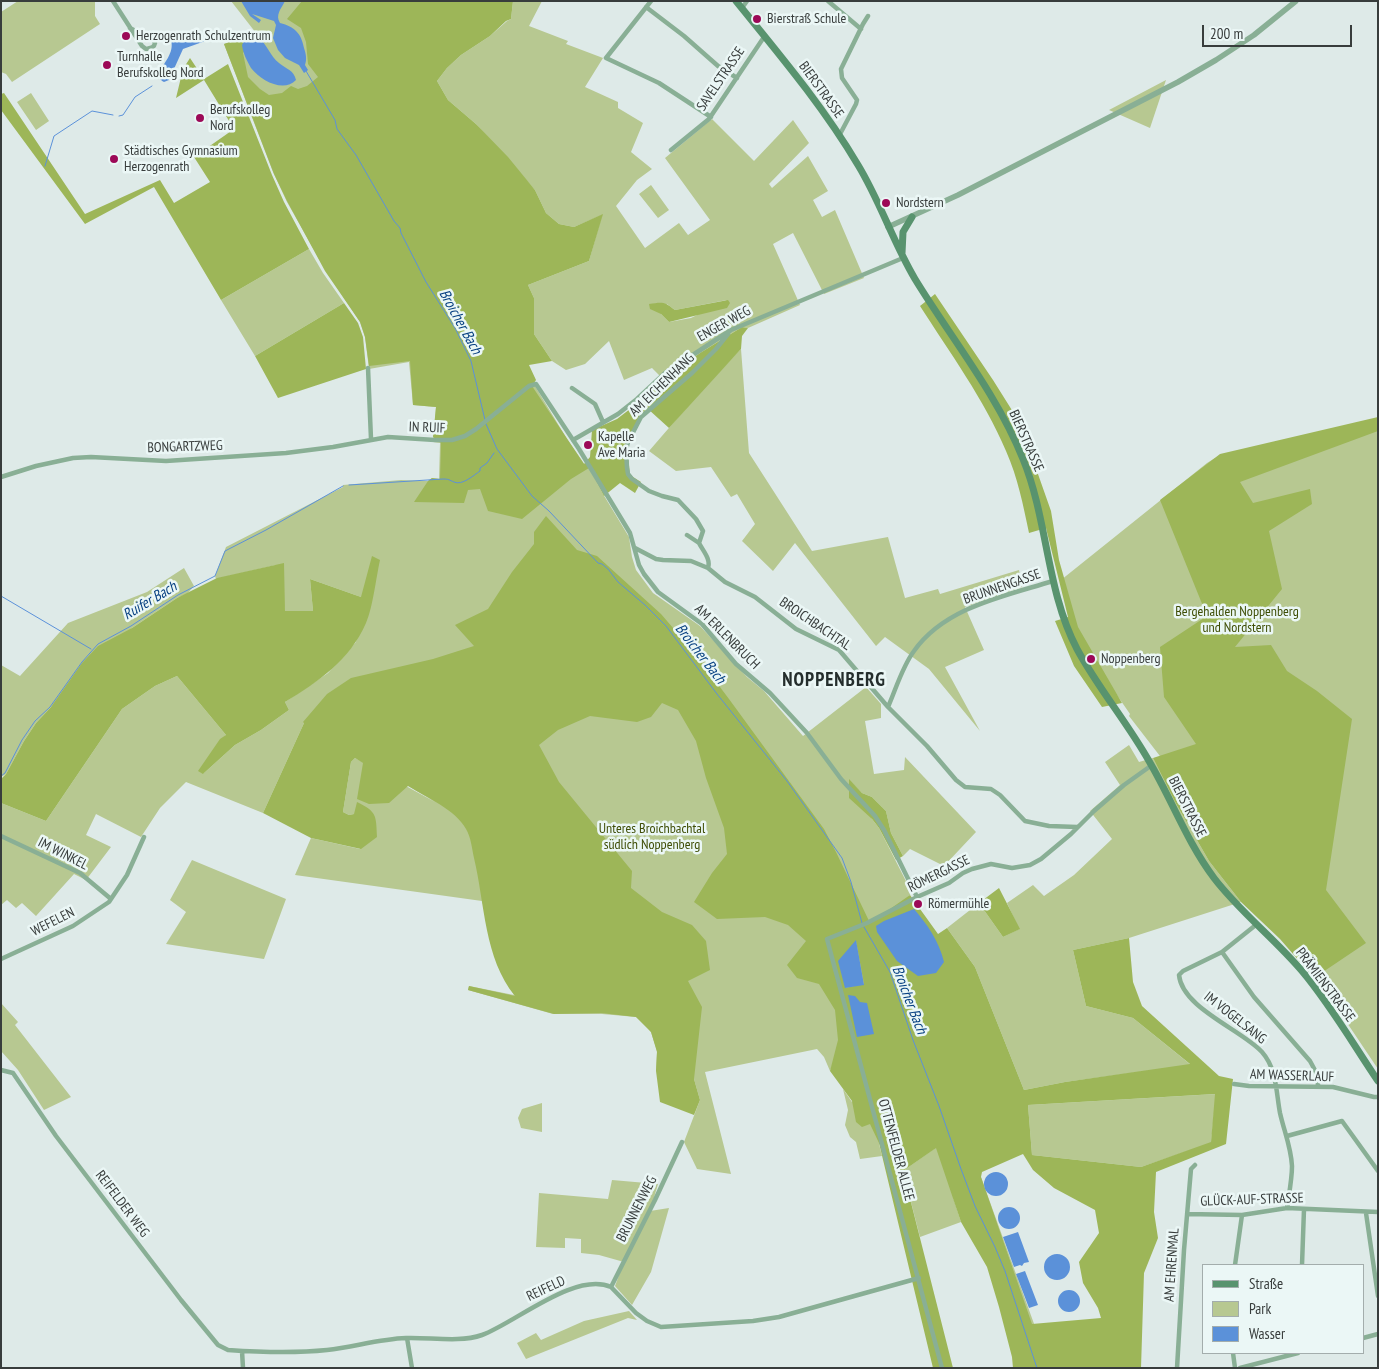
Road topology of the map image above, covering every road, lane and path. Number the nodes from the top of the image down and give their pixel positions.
1 (113, 1) edge
2 (651, 1) edge
3 (736, 1) edge
4 (747, 1) edge
5 (828, 1) edge
6 (1296, 1) edge
7 (646, 7) junction
8 (742, 8) junction
9 (868, 16) dead end
10 (130, 28) junction
11 (861, 29) junction
12 (764, 37) junction
13 (736, 78) junction
14 (711, 117) junction
15 (839, 136) junction
16 (671, 150) dead end
17 (912, 217) junction
18 (888, 227) junction
19 (902, 257) junction
20 (731, 330) junction
21 (368, 368) dead end
22 (536, 384) joint
23 (572, 388) dead end
24 (603, 422) junction
25 (371, 439) junction
26 (573, 440) junction
27 (1, 477) edge
28 (687, 535) dead end
29 (699, 543) junction
30 (635, 548) junction
31 (708, 568) junction
32 (1053, 582) junction
33 (888, 707) junction
34 (1152, 765) junction
35 (1077, 827) junction
36 (1, 836) edge
37 (144, 837) dead end
38 (917, 897) junction
39 (111, 899) junction
40 (1245, 912) joint
41 (1258, 924) junction
42 (827, 939) joint
43 (1222, 952) junction
44 (1, 959) edge
45 (1, 1070) edge
46 (1378, 1081) edge
47 (1234, 1084) dead end
48 (1318, 1085) junction
49 (1276, 1086) junction
50 (1378, 1097) edge
51 (1287, 1136) junction
52 (682, 1142) dead end
53 (1195, 1166) dead end
54 (1378, 1171) edge
55 (1287, 1208) junction
56 (1304, 1209) junction
57 (1378, 1212) edge
58 (1366, 1213) junction
59 (1187, 1214) junction
60 (1242, 1214) junction
61 (1235, 1264) edge
62 (1302, 1264) edge
63 (919, 1278) junction
64 (610, 1287) junction
65 (1378, 1296) edge
66 (1378, 1334) edge
67 (407, 1338) junction
68 (1364, 1338) edge
69 (228, 1350) joint
70 (242, 1351) junction
71 (1233, 1354) edge
72 (1294, 1354) edge
73 (243, 1368) edge
74 (412, 1368) edge
75 (942, 1368) edge
76 (1177, 1368) edge
77 (1235, 1368) edge
78 (1240, 1368) edge

1 - 10 street
2 - 7 street
3 - 8 main road, BIERSTRASSE
4 - 8 street
5 - 11 street
6 - 17 street
7 - 13 street
7 - 14 street
8 - 12 main road, BIERSTRASSE
9 - 11 street
10 - 10 street
11 - 15 street
12 - 13 street, SAVELSTRASSE
12 - 15 main road, BIERSTRASSE
13 - 14 street, SAVELSTRASSE
14 - 16 street, SAVELSTRASSE
15 - 18 main road, BIERSTRASSE
17 - 18 street
17 - 19 main road
18 - 19 main road, BIERSTRASSE
19 - 20 street, ENGER WEG
19 - 32 main road, BIERSTRASSE
20 - 24 street, ENGER WEG
20 - 29 street, AM EICHENHANG
21 - 25 street
22 - 25 street, IN RUIF
22 - 26 street, AM ERLENBRUCH
23 - 24 street
24 - 26 street, ENGER WEG
25 - 27 street, BONGARTZWEG
26 - 30 street, AM ERLENBRUCH
28 - 29 street
29 - 31 street, AM EICHENHANG
30 - 31 street, BROICHBACHTAL
30 - 38 street, AM ERLENBRUCH
31 - 33 street, BROICHBACHTAL
32 - 33 street, BRUNNENGASSE
32 - 34 main road, BIERSTRASSE
33 - 35 street, BROICHBACHTAL
34 - 35 street, RÖMERGASSE
34 - 40 main road, BIERSTRASSE
35 - 38 street, RÖMERGASSE
36 - 39 street, IM WINKEL
37 - 39 street, WEFELEN
38 - 42 street, RÖMERGASSE
39 - 44 street, WEFELEN
40 - 41 main road, PRÄMIENSTRASSE
41 - 43 street
41 - 46 main road, PRÄMIENSTRASSE
42 - 63 street, OTTENFELDER ALLEE
43 - 48 street
43 - 49 street, IM VOGELSANG
45 - 69 street, REIFELDER WEG
47 - 49 street, AM WASSERLAUF
48 - 49 street, AM WASSERLAUF
48 - 50 street, AM WASSERLAUF
49 - 51 street
51 - 54 street
51 - 55 street
52 - 64 street, BRUNNENWEG
53 - 59 street, AM EHRENMAL
55 - 56 street, GLÜCK-AUF-STRASSE
55 - 60 street, GLÜCK-AUF-STRASSE
56 - 58 street, GLÜCK-AUF-STRASSE
56 - 62 street
57 - 58 street, GLÜCK-AUF-STRASSE
58 - 65 street
59 - 60 street, GLÜCK-AUF-STRASSE
59 - 76 street, AM EHRENMAL
60 - 61 street
63 - 64 street
63 - 75 street, OTTENFELDER ALLEE
64 - 67 street, REIFELD
66 - 68 street
67 - 70 street, REIFELD
67 - 74 street
69 - 70 street, REIFELD
70 - 73 street
71 - 77 street
72 - 78 street

